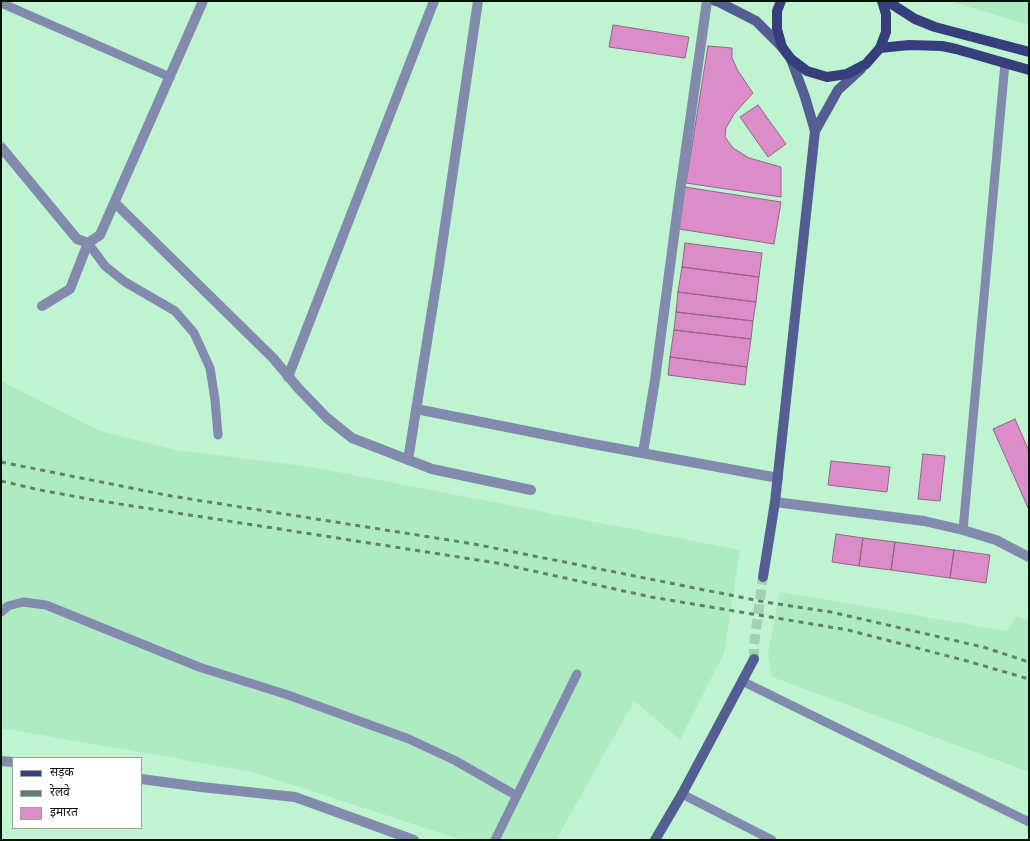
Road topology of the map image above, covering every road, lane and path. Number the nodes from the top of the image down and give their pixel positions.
1 (202, 1) edge
2 (434, 1) edge
3 (478, 1) edge
4 (707, 1) edge
5 (718, 1) edge
6 (781, 1) edge
7 (882, 1) edge
8 (887, 1) edge
9 (1, 2) edge
10 (782, 47) junction
11 (880, 48) junction
12 (1029, 52) edge
13 (791, 59) junction
14 (1005, 63) junction
15 (866, 64) junction
16 (1029, 70) edge
17 (170, 77) junction
18 (815, 130) junction
19 (1, 147) edge
20 (115, 203) junction
21 (88, 243) junction
22 (42, 306) dead end
23 (288, 377) junction
24 (416, 409) junction
25 (218, 435) dead end
26 (642, 453) junction
27 (408, 460) junction
28 (778, 478) junction
29 (532, 490) dead end
30 (775, 502) junction
31 (963, 530) junction
32 (1029, 557) edge
33 (763, 576) tunnel mouth
34 (1, 612) edge
35 (754, 659) tunnel mouth
36 (577, 674) dead end
37 (742, 681) junction
38 (1, 761) edge
39 (12, 762) edge
40 (142, 779) edge
41 (682, 794) junction
42 (517, 796) junction
43 (1029, 822) edge
44 (414, 840) edge
45 (495, 840) edge
46 (655, 840) edge
47 (772, 840) edge

1 - 17 street
2 - 23 street
3 - 24 street
4 - 26 street
5 - 10 street
6 - 10 main road
7 - 11 main road
8 - 12 main road
9 - 17 lane
10 - 13 main road
11 - 14 main road
11 - 15 main road
13 - 15 main road
13 - 18 street
14 - 16 main road
14 - 31 lane
15 - 18 street
17 - 20 street
18 - 28 street
19 - 21 street
20 - 21 street
20 - 23 street
21 - 22 street
21 - 25 lane
23 - 27 street
24 - 26 street
24 - 27 street
26 - 28 street
27 - 29 street
28 - 30 street
30 - 31 street
30 - 33 street
31 - 32 street
34 - 42 lane
35 - 37 street
36 - 42 lane
37 - 41 street
37 - 43 lane
38 - 39 street
40 - 44 street
41 - 46 street
41 - 47 lane
42 - 45 lane

